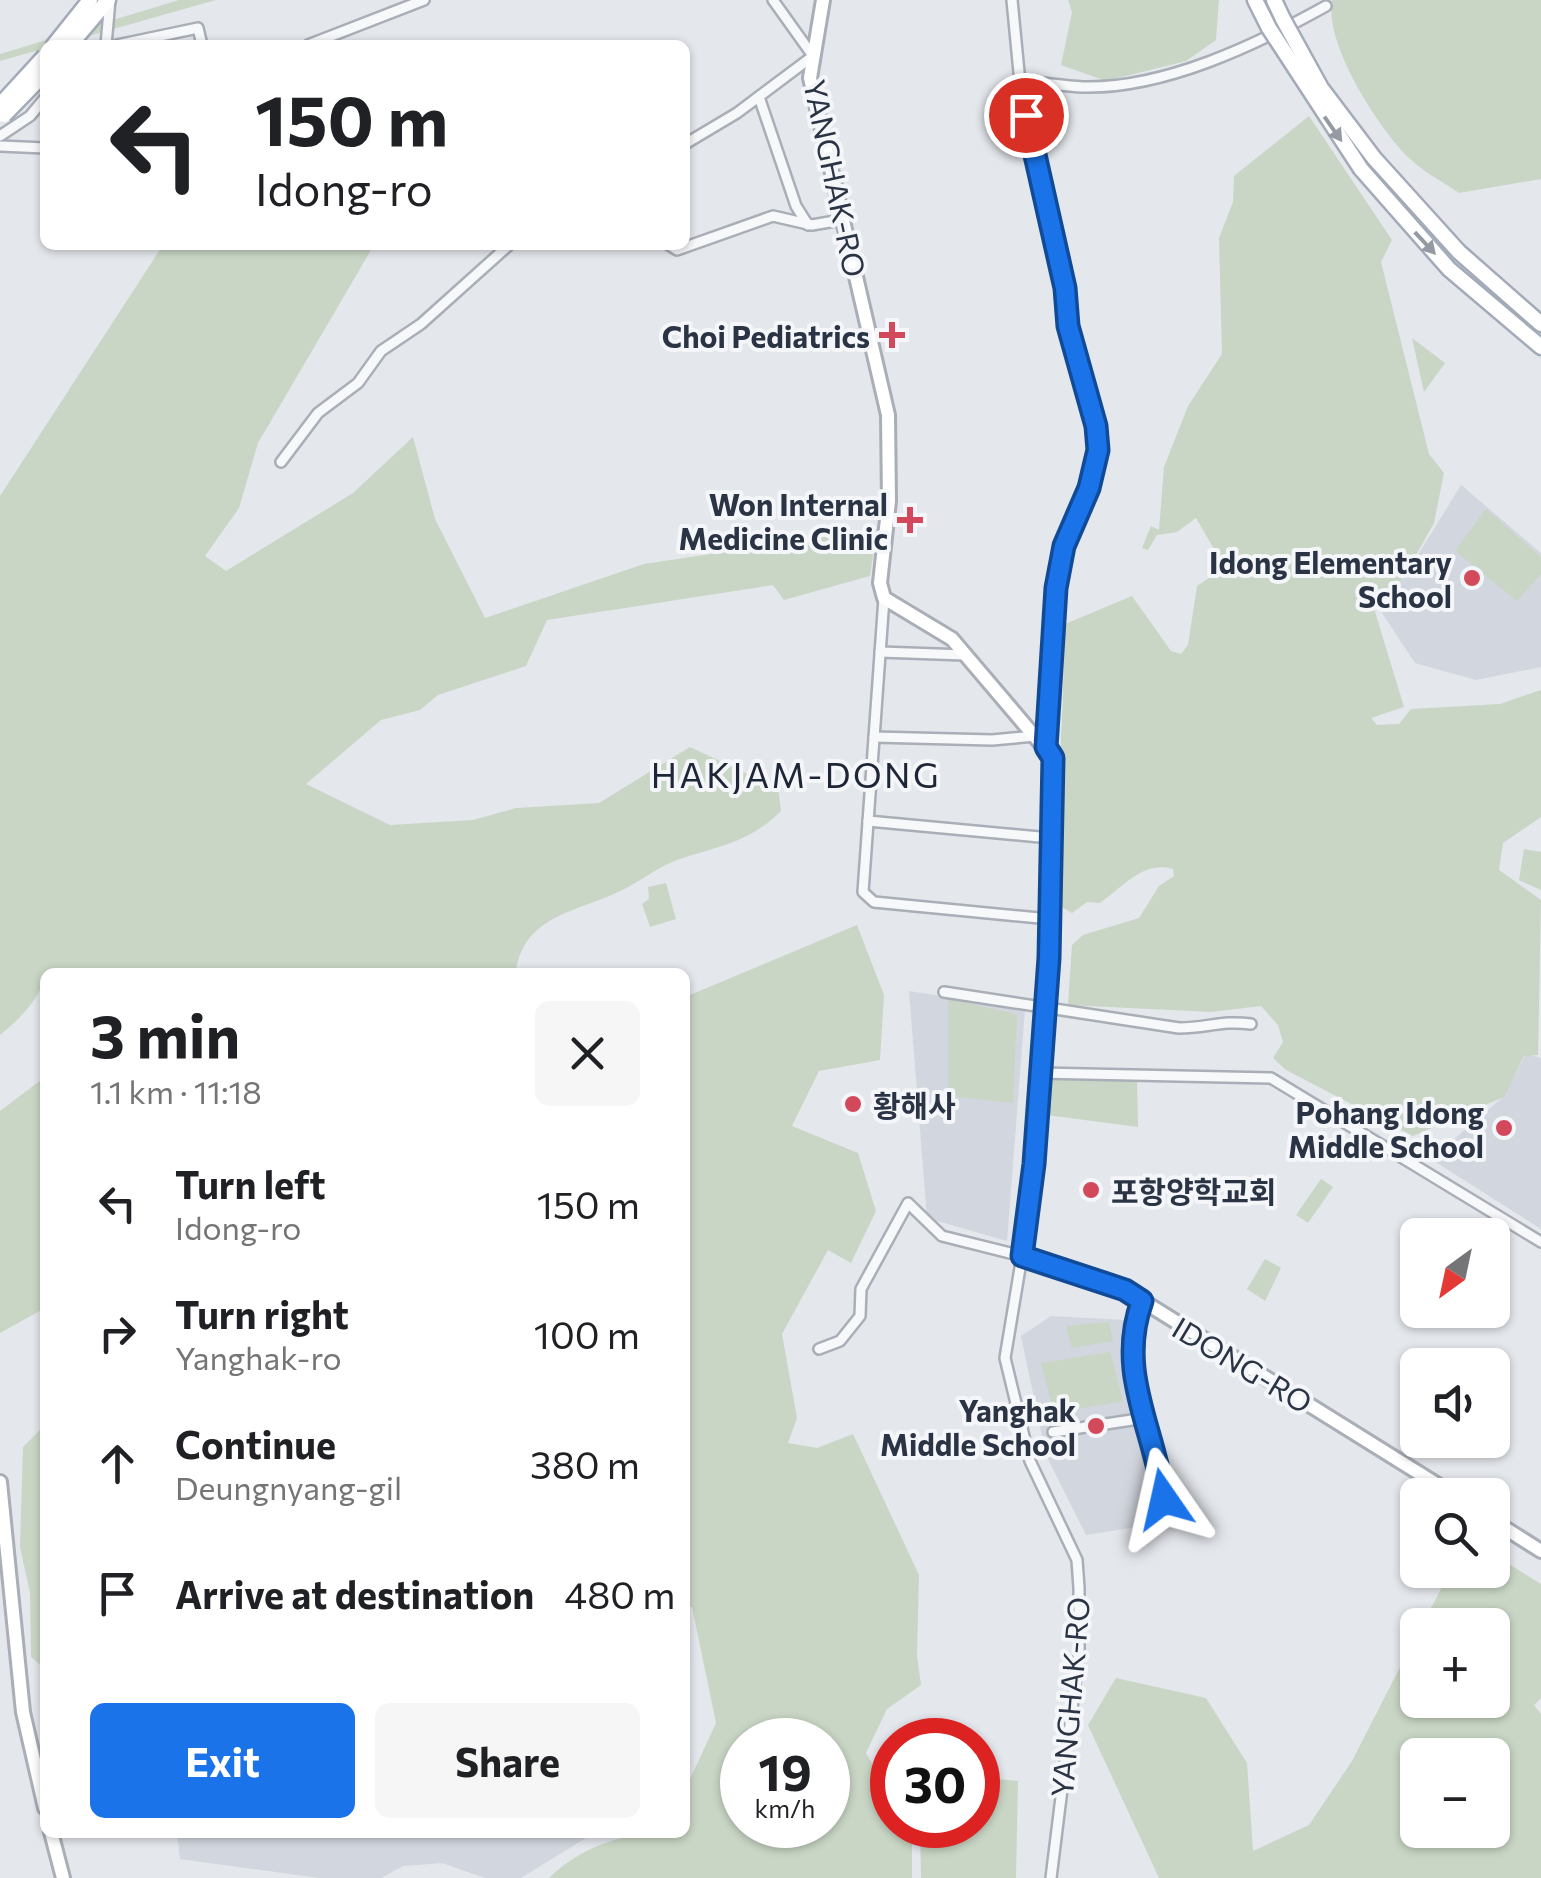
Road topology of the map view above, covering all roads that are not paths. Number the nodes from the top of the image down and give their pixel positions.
1 (90, 0) edge
2 (109, 0) edge
3 (424, 0) edge
4 (773, 0) edge
5 (822, 0) edge
6 (1012, 0) edge
7 (1255, 0) edge
8 (1274, 0) edge
9 (1326, 6) dead end
10 (58, 40) edge
11 (74, 40) edge
12 (106, 40) edge
13 (141, 40) edge
14 (201, 40) edge
15 (321, 40) edge
16 (812, 56) junction
17 (40, 61) edge
18 (40, 64) edge
19 (24, 72) junction
20 (40, 78) edge
21 (40, 80) edge
22 (1020, 82) junction
23 (0, 94) edge
24 (759, 97) junction
25 (40, 104) edge
26 (1, 113) edge
27 (0, 136) edge
28 (690, 141) edge
29 (0, 146) edge
30 (40, 148) edge
31 (841, 220) junction
32 (808, 225) junction
33 (690, 245) edge
34 (502, 250) edge
35 (1541, 324) edge
36 (1541, 347) edge
37 (281, 462) dead end
38 (884, 598) junction
39 (880, 652) junction
40 (965, 655) junction
41 (874, 737) junction
42 (1042, 741) junction
43 (868, 820) junction
44 (1050, 838) junction
45 (1050, 919) junction
46 (944, 992) dead end
47 (1045, 1006) junction
48 (1250, 1024) dead end
49 (1040, 1074) junction
50 (1541, 1242) edge
51 (1022, 1256) junction
52 (1142, 1301) junction
53 (819, 1349) dead end
54 (1145, 1418) junction
55 (1052, 1432) dead end
56 (1427, 1478) edge
57 (0, 1482) edge
58 (1164, 1499) dead end
59 (1510, 1531) edge
60 (1541, 1551) edge
61 (40, 1786) edge
62 (53, 1838) edge
63 (63, 1878) edge
64 (1052, 1878) edge

1 - 10 main road
2 - 11 main road
2 - 12 street
3 - 15 street
4 - 16 street
5 - 16 street, YANGHAK-RO
6 - 22 street
7 -> 36 main road, bridge
8 - 35 main road, bridge
9 - 22 street
13 - 14 street
16 - 24 street
16 - 31 street, YANGHAK-RO
17 - 19 main road
18 - 26 main road, bridge
19 - 21 street
19 - 23 main road
20 - 26 main road, bridge
22 - 42 street
24 - 28 street
24 - 32 street
25 - 27 street
29 - 30 street
31 - 32 street
31 - 38 street, YANGHAK-RO
32 - 33 street
34 - 37 street
38 - 39 street
38 - 40 street
39 - 40 street
39 - 41 street
40 - 42 street
41 - 42 street
41 - 43 street
42 - 44 street, YANGHAK-RO
43 - 44 street
43 - 45 street
44 - 45 street, YANGHAK-RO
45 - 47 street, YANGHAK-RO
46 - 47 street
47 - 48 street
47 - 49 street, YANGHAK-RO
49 - 50 street
49 - 51 street, YANGHAK-RO
51 - 52 street, IDONG-RO
51 - 53 street
51 - 64 street, YANGHAK-RO
52 - 54 street
52 - 56 street, IDONG-RO
54 - 55 street
54 - 58 street
57 - 61 street
59 - 60 street
62 - 63 street

